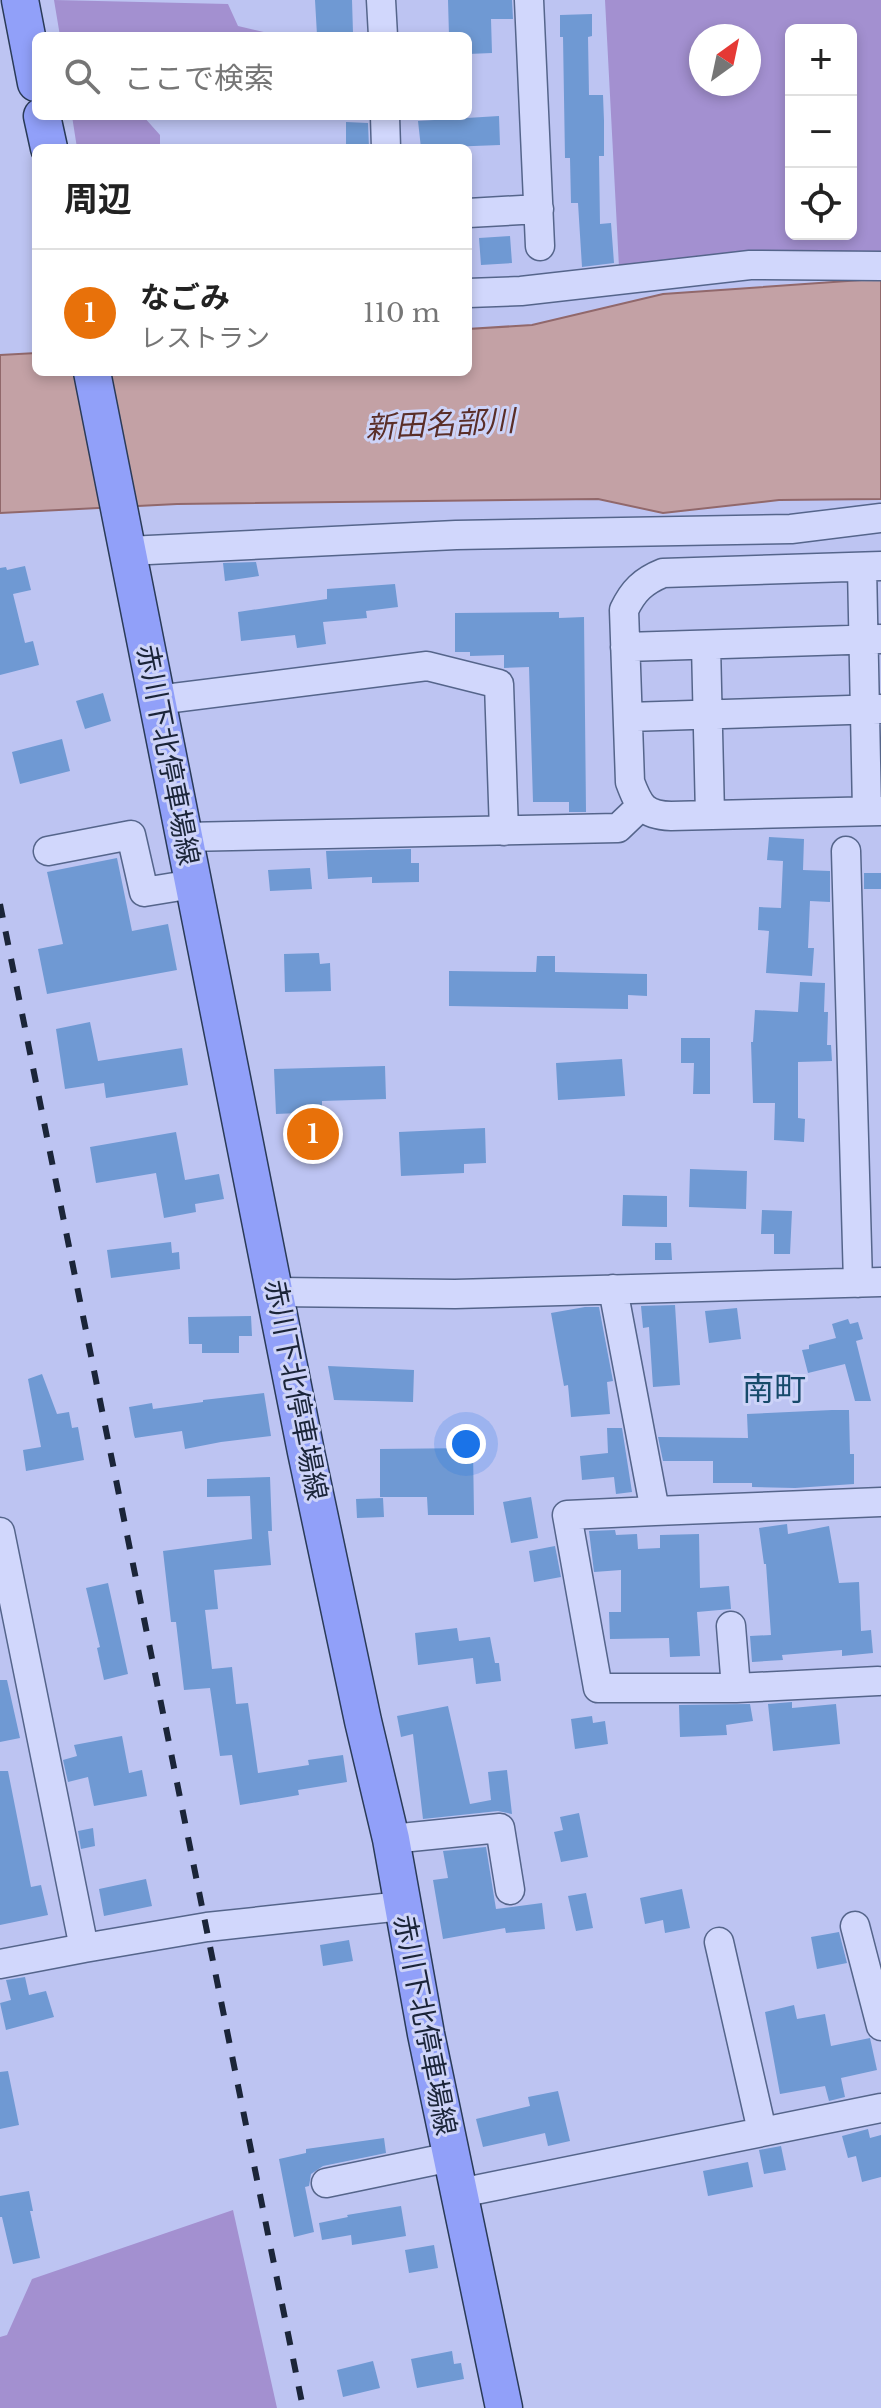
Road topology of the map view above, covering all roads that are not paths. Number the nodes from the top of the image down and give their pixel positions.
1 (20, 0) edge
2 (381, 0) edge
3 (529, 0) edge
4 (383, 32) edge
5 (32, 62) edge
6 (43, 120) edge
7 (385, 120) edge
8 (48, 144) edge
9 (386, 144) edge
10 (539, 209) junction
11 (472, 213) edge
12 (540, 246) dead end
13 (881, 266) edge
14 (472, 293) edge
15 (93, 376) edge
16 (881, 518) edge
17 (127, 546) junction
18 (871, 566) edge
19 (872, 640) edge
20 (706, 645) junction
21 (625, 647) junction
22 (157, 700) junction
23 (873, 709) edge
24 (708, 714) junction
25 (628, 717) junction
26 (641, 806) junction
27 (874, 811) edge
28 (710, 815) junction
29 (504, 831) junction
30 (184, 837) junction
31 (48, 851) dead end
32 (846, 851) dead end
33 (193, 884) junction
34 (869, 1282) edge
35 (613, 1289) junction
36 (277, 1292) junction
37 (881, 1502) edge
38 (655, 1511) junction
39 (0, 1532) edge
40 (731, 1626) dead end
41 (878, 1681) dead end
42 (736, 1688) junction
43 (391, 1839) junction
44 (510, 1890) dead end
45 (402, 1906) junction
46 (855, 1926) dead end
47 (719, 1942) dead end
48 (84, 1948) junction
49 (0, 1964) edge
50 (881, 2026) edge
51 (881, 2108) edge
52 (762, 2131) junction
53 (451, 2157) junction
54 (326, 2183) dead end
55 (460, 2193) junction
56 (504, 2408) edge

1 - 5 main road
2 - 4 street
3 - 10 street
6 - 8 main road
7 - 9 street
10 - 11 street
10 - 12 street
13 - 14 street
15 - 17 main road, 赤川下北停車場線
16 - 17 street
17 - 22 main road, 赤川下北停車場線
18 - 19 street
18 - 21 street
19 - 20 street
19 - 23 street
20 - 21 street
20 - 24 street
21 - 25 street
22 - 29 street
22 - 30 main road, 赤川下北停車場線
23 - 24 street
23 - 27 street
24 - 25 street
24 - 28 street
25 - 26 street
26 - 28 street
26 - 29 street
27 - 28 street
29 - 30 street
30 - 33 main road, 赤川下北停車場線
31 - 33 street
32 - 34 street
33 - 36 main road, 赤川下北停車場線
34 - 35 street
35 - 36 street
35 - 38 street
36 - 43 main road, 赤川下北停車場線
37 - 38 street
38 - 42 street
39 - 48 street
40 - 42 street
41 - 42 street
43 - 44 street
43 - 45 main road, 赤川下北停車場線
45 - 48 street
45 - 53 main road, 赤川下北停車場線
46 - 50 street
47 - 52 street
48 - 49 street
51 - 52 street
52 - 55 street
53 - 54 street
53 - 55 main road, 赤川下北停車場線
55 - 56 main road, 赤川下北停車場線

